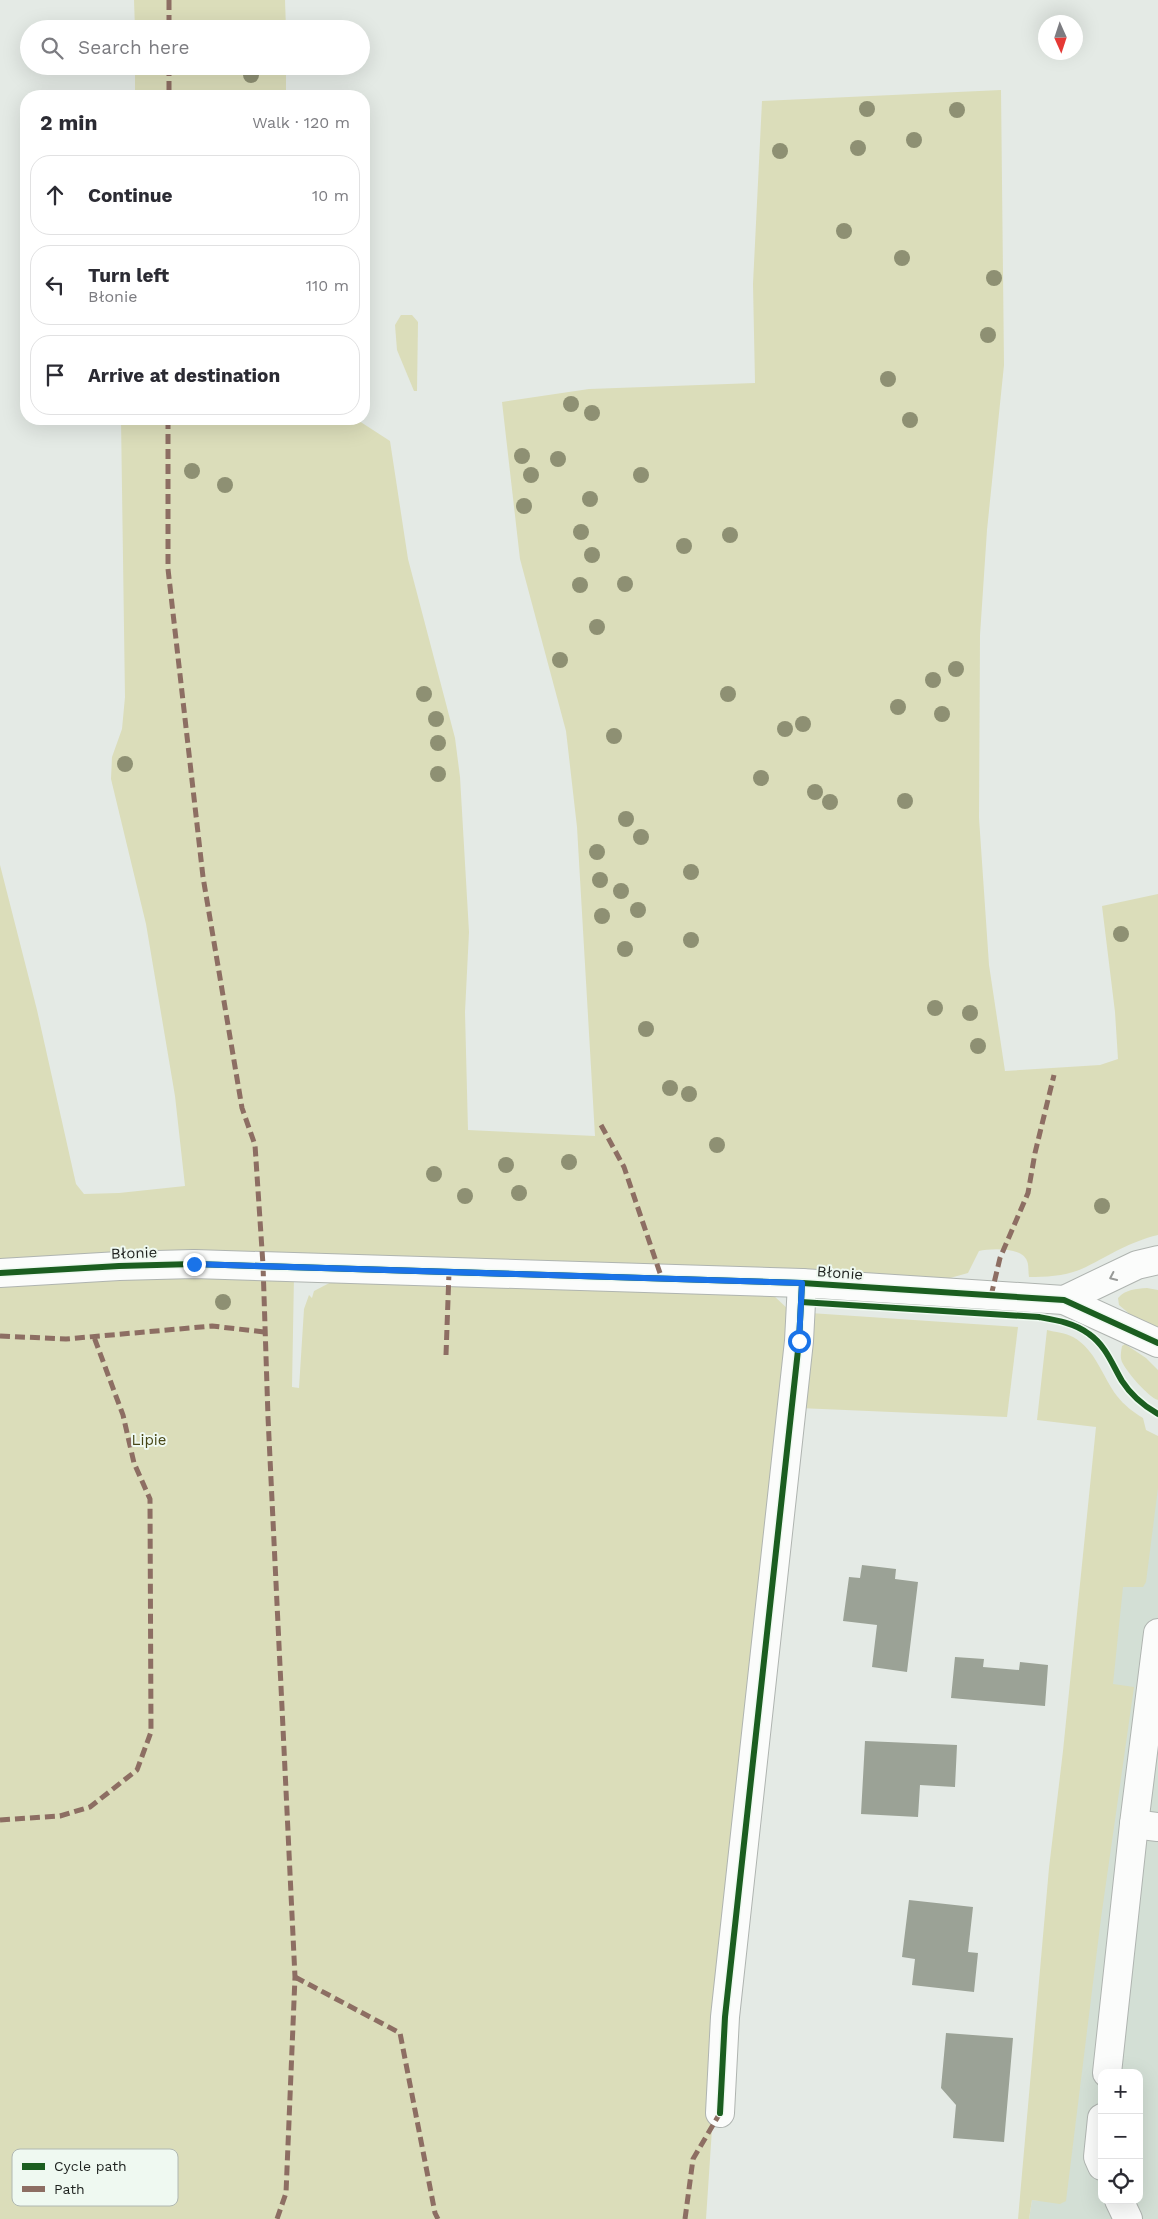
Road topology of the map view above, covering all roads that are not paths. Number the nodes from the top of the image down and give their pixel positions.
1 (1158, 1260) edge
2 (0, 1272) edge
3 (802, 1283) junction
4 (1064, 1300) junction
5 (1158, 1343) edge
6 (1158, 1633) edge
7 (1146, 1825) edge
8 (1108, 2069) edge
9 (720, 2113) dead end
10 (1121, 2204) edge
11 (1128, 2219) edge

1 -> 4 street, Błonie
2 - 3 street, Błonie
3 - 4 street, Błonie
3 - 9 street
4 - 5 street, Błonie
6 - 7 street
7 - 8 street
10 - 11 street

